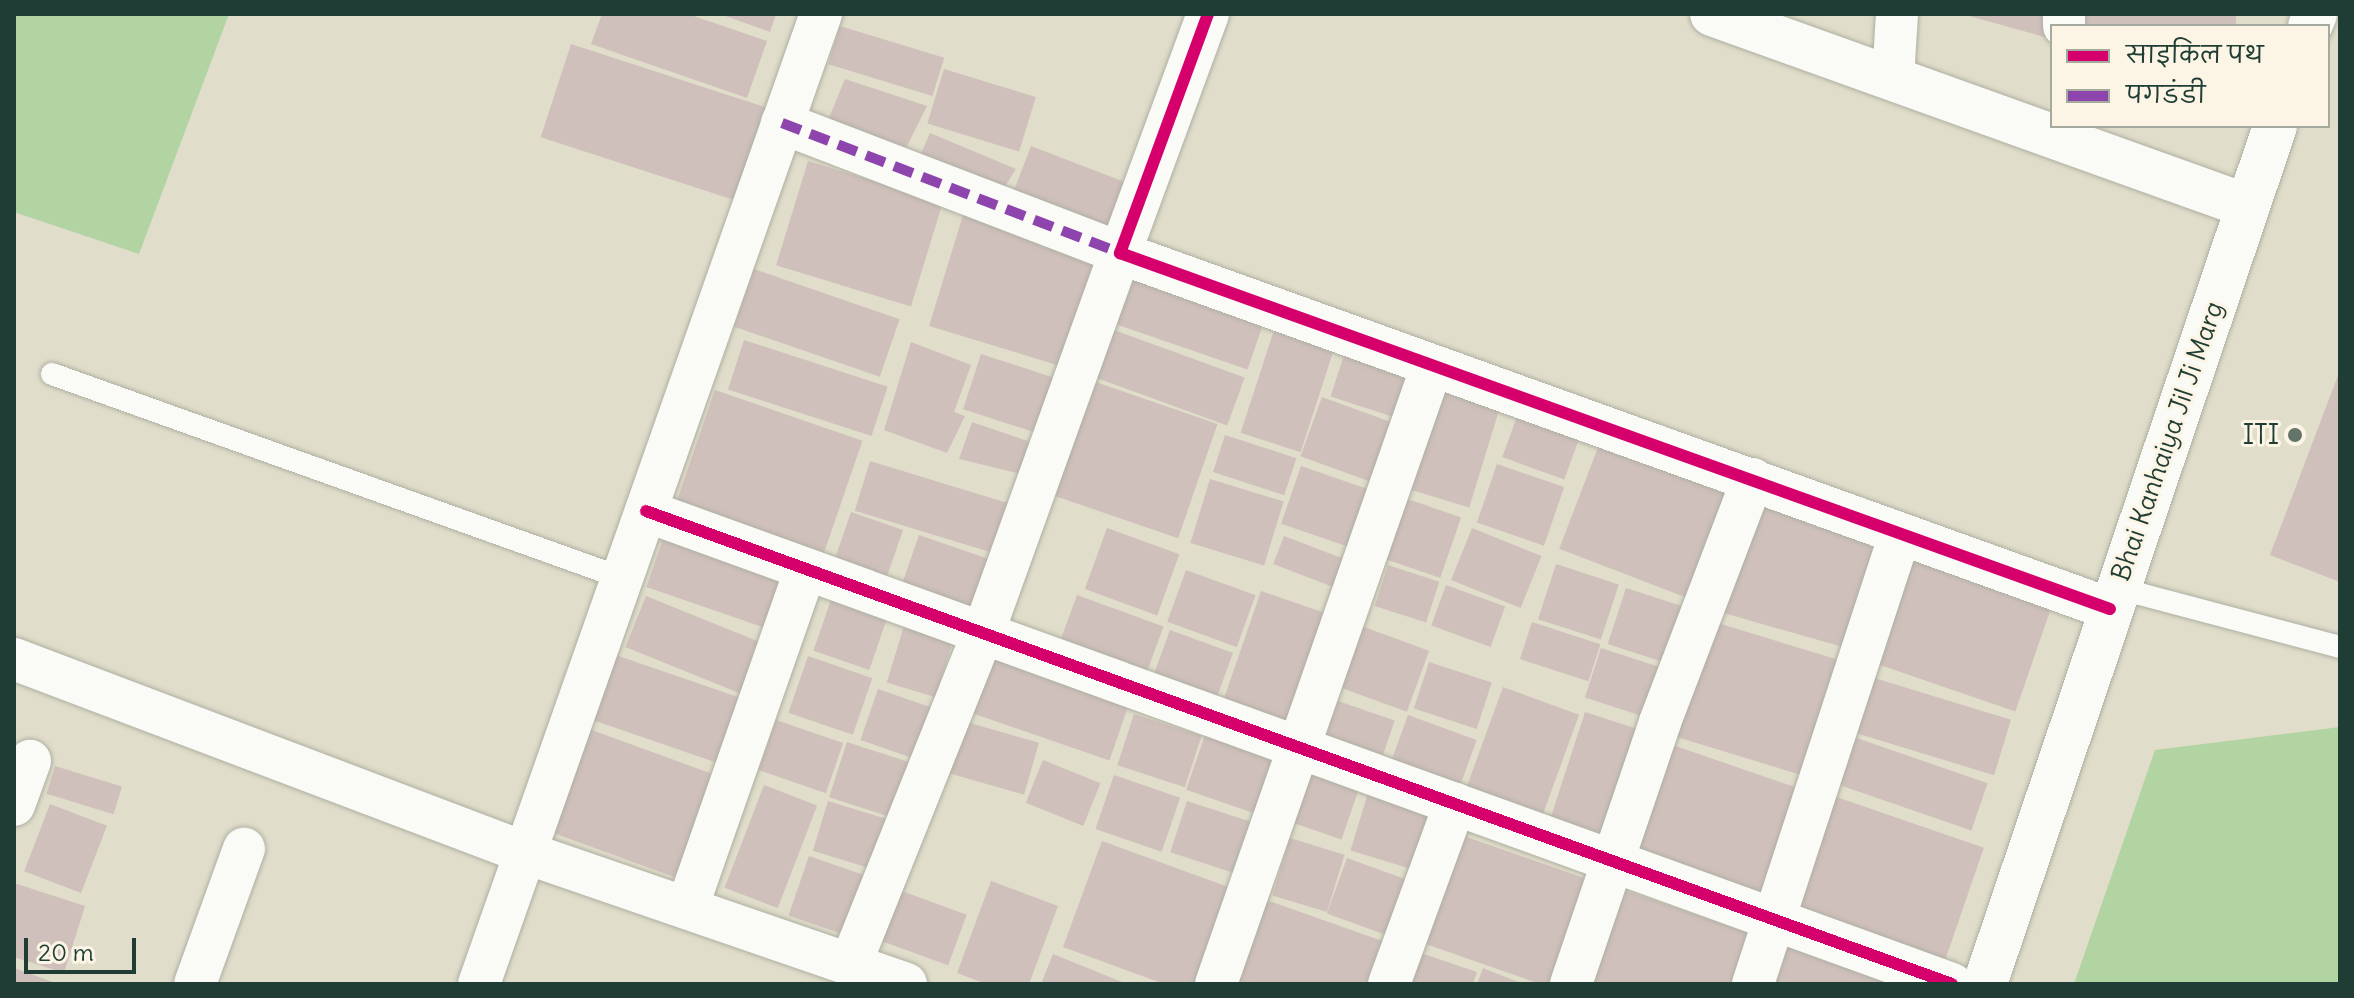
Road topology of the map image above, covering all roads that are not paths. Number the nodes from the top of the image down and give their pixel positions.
1 (821, 14) edge
2 (1208, 14) edge
3 (1897, 14) edge
4 (1726, 16) edge
5 (1893, 79) junction
6 (782, 123) junction
7 (2274, 128) edge
8 (2056, 131) edge
9 (2247, 206) junction
10 (1120, 253) junction
11 (1432, 366) junction
12 (52, 374) dead end
13 (1753, 479) junction
14 (646, 511) junction
15 (1900, 534) junction
16 (806, 569) junction
17 (622, 578) junction
18 (2114, 598) junction
19 (983, 633) junction
20 (2340, 647) edge
21 (14, 659) edge
22 (1299, 748) junction
23 (30, 761) dead end
24 (1455, 804) junction
25 (14, 805) edge
26 (244, 849) dead end
27 (526, 853) junction
28 (1614, 864) junction
29 (687, 908) junction
30 (1774, 919) junction
31 (850, 965) junction
32 (195, 984) edge
33 (479, 984) edge
34 (906, 984) edge
35 (1216, 984) edge
36 (1389, 984) edge
37 (1571, 984) edge
38 (1753, 984) edge
39 (1952, 984) edge
40 (1985, 984) edge

1 - 6 street
2 - 10 street
3 - 5 street
4 - 5 street
5 - 8 street
6 - 10 street
6 - 14 street
7 - 9 street, Bhai Kanhaiya Jil Ji Marg
8 - 9 street
9 - 18 street, Bhai Kanhaiya Jil Ji Marg
10 - 11 street
10 - 19 street
11 - 13 street
11 - 22 street
12 - 17 lane
13 - 15 street
13 - 28 street
14 - 16 street
14 - 17 street
15 - 18 street
15 - 30 street
16 - 19 street
16 - 29 street
17 - 27 street
18 - 20 lane
18 - 40 street, Bhai Kanhaiya Jil Ji Marg
19 - 22 street
19 - 31 street
21 - 27 street
22 - 24 street
22 - 35 street
23 - 25 street
24 - 28 street
24 - 36 street
26 - 32 street
27 - 29 street
27 - 33 street
28 - 30 street
28 - 37 street
29 - 31 street
30 - 38 street
30 - 39 street
31 - 34 street

